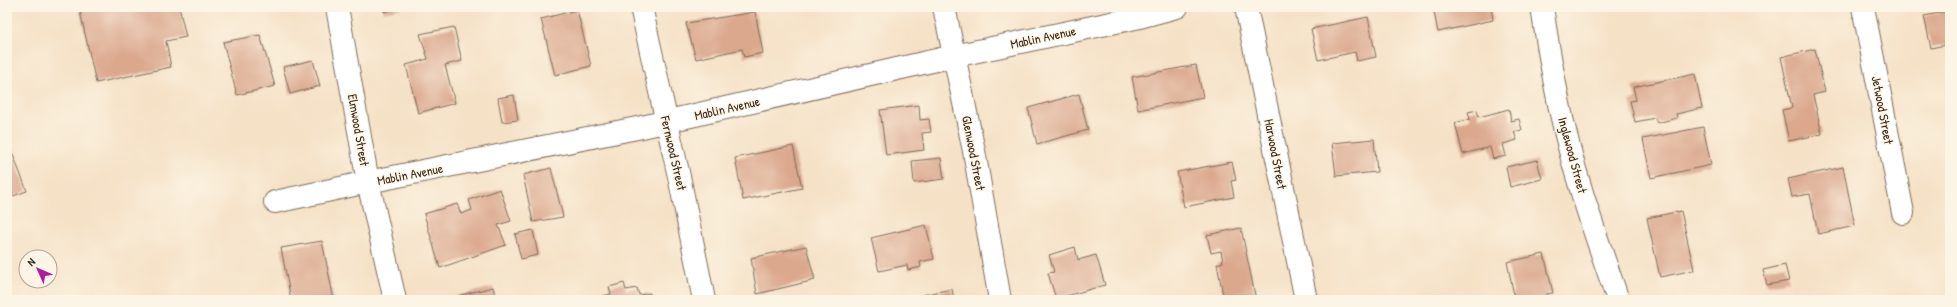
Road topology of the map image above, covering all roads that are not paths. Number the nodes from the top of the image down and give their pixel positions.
1 (337, 7) edge
2 (641, 7) edge
3 (944, 7) edge
4 (1177, 7) edge
5 (1246, 7) edge
6 (1542, 7) edge
7 (1863, 7) edge
8 (954, 56) junction
9 (667, 122) junction
10 (368, 182) junction
11 (275, 202) dead end
12 (1903, 213) dead end
13 (395, 300) edge
14 (704, 300) edge
15 (1000, 300) edge
16 (1306, 300) edge
17 (1618, 300) edge

1 - 10 street, Elmwood Street
2 - 9 street, Fernwood Street
3 - 8 street, Glenwood Street
4 - 8 street, Mablin Avenue
5 - 16 street, Harwood Street
6 - 17 street, Inglewood Street
7 - 12 street, Jetwood Street
8 - 9 street, Mablin Avenue
8 - 15 street, Glenwood Street
9 - 10 street, Mablin Avenue
9 - 14 street, Fernwood Street
10 - 11 street, Mablin Avenue
10 - 13 street, Elmwood Street

